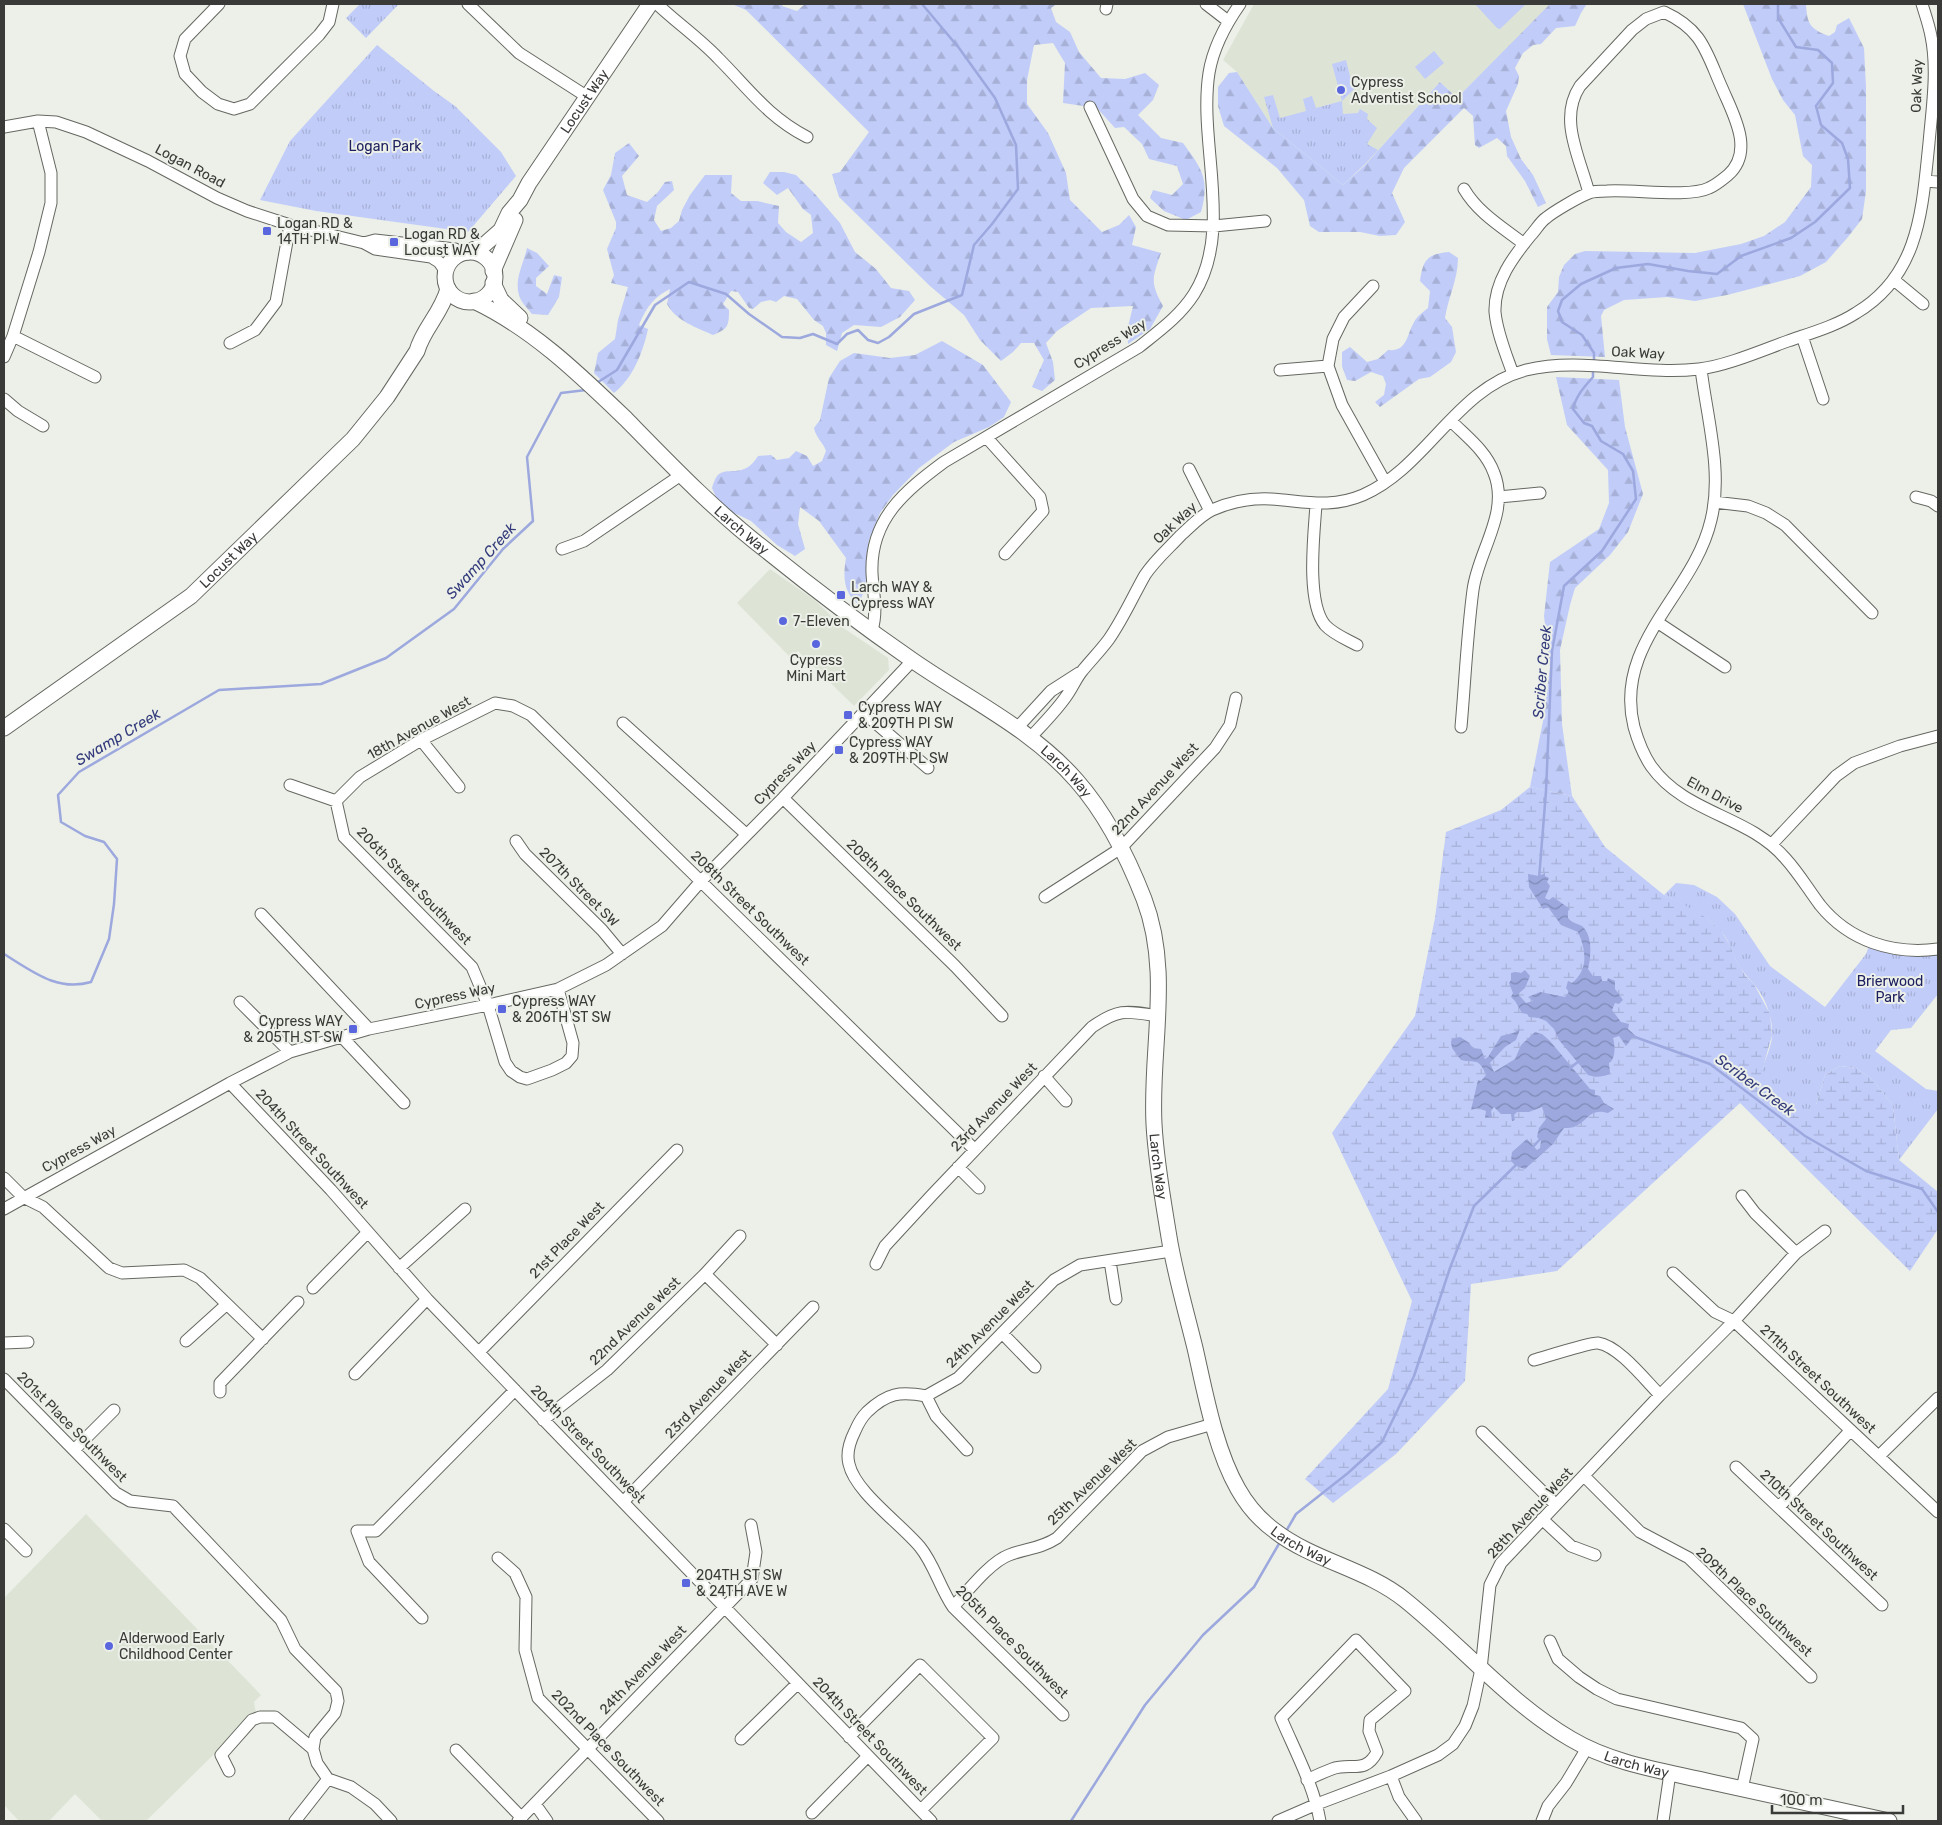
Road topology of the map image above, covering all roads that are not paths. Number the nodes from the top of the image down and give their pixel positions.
1 (219, 4) edge
2 (333, 4) edge
3 (468, 4) edge
4 (650, 4) edge
5 (657, 4) edge
6 (1206, 4) edge
7 (1240, 4) edge
8 (1922, 4) edge
9 (1228, 21) junction
10 (1935, 36) edge
11 (586, 96) junction
12 (1090, 107) dead end
13 (38, 121) junction
14 (4, 127) edge
15 (807, 138) dead end
16 (1925, 180) junction
17 (1938, 182) edge
18 (1464, 189) dead end
19 (1589, 193) junction
20 (520, 200) junction
21 (1265, 221) dead end
22 (290, 225) junction
23 (1214, 226) junction
24 (364, 243) junction
25 (1524, 244) junction
26 (465, 253) junction
27 (446, 272) junction
28 (493, 277) junction
29 (1894, 280) junction
30 (1373, 286) dead end
31 (448, 289) junction
32 (470, 302) junction
33 (1923, 304) dead end
34 (13, 336) junction
35 (1802, 336) junction
36 (230, 343) dead end
37 (417, 351) junction
38 (555, 352) junction
39 (4, 357) edge
40 (1328, 366) junction
41 (1701, 369) junction
42 (1280, 370) dead end
43 (1513, 374) junction
44 (95, 376) dead end
45 (4, 398) edge
46 (1823, 399) dead end
47 (1451, 420) junction
48 (42, 426) dead end
49 (987, 438) junction
50 (1189, 469) dead end
51 (681, 474) junction
52 (1385, 482) junction
53 (1540, 494) dead end
54 (1499, 497) junction
55 (1916, 497) dead end
56 (1714, 502) junction
57 (1316, 504) junction
58 (1938, 506) edge
59 (1210, 511) junction
60 (562, 549) dead end
61 (1005, 554) dead end
62 (1872, 613) dead end
63 (1657, 622) junction
64 (872, 630) junction
65 (1358, 645) dead end
66 (913, 660) junction
67 (1725, 667) dead end
68 (1082, 670) junction
69 (1236, 698) dead end
70 (495, 704) joint
71 (864, 713) junction
72 (623, 723) dead end
73 (1461, 727) dead end
74 (4, 728) edge
75 (1016, 728) junction
76 (1938, 736) edge
77 (1030, 738) junction
78 (420, 740) junction
79 (928, 768) dead end
80 (290, 785) dead end
81 (459, 787) dead end
82 (783, 798) junction
83 (336, 801) junction
84 (746, 834) junction
85 (516, 841) dead end
86 (1772, 844) junction
87 (1121, 848) junction
88 (701, 881) junction
89 (1045, 898) dead end
90 (261, 914) dead end
91 (1938, 948) edge
92 (622, 954) junction
93 (558, 988) junction
94 (240, 1002) dead end
95 (488, 1005) junction
96 (1002, 1016) dead end
97 (1158, 1016) junction
98 (369, 1029) junction
99 (342, 1037) junction
100 (290, 1052) junction
101 (1044, 1076) junction
102 (230, 1083) junction
103 (1066, 1100) dead end
104 (404, 1103) dead end
105 (974, 1149) junction
106 (677, 1150) dead end
107 (958, 1167) junction
108 (4, 1178) edge
109 (979, 1188) dead end
110 (1742, 1196) dead end
111 (23, 1197) junction
112 (4, 1209) edge
113 (465, 1209) dead end
114 (1825, 1231) dead end
115 (368, 1232) junction
116 (740, 1236) dead end
117 (1171, 1251) junction
118 (1796, 1252) junction
119 (1110, 1261) junction
120 (876, 1264) dead end
121 (399, 1268) junction
122 (1673, 1273) dead end
123 (705, 1274) junction
124 (313, 1288) dead end
125 (427, 1299) junction
126 (1116, 1299) dead end
127 (298, 1302) dead end
128 (227, 1304) junction
129 (813, 1307) dead end
130 (1734, 1322) junction
131 (1002, 1333) junction
132 (263, 1339) junction
133 (28, 1342) dead end
134 (186, 1342) dead end
135 (4, 1343) edge
136 (777, 1345) junction
137 (478, 1352) junction
138 (1534, 1360) dead end
139 (1035, 1367) dead end
140 (355, 1374) dead end
141 (4, 1379) edge
142 (515, 1390) junction
143 (220, 1392) dead end
144 (1660, 1395) junction
145 (926, 1396) junction
146 (1938, 1398) edge
147 (114, 1410) dead end
148 (543, 1420) junction
149 (1213, 1424) junction
150 (1850, 1431) junction
151 (1482, 1432) dead end
152 (74, 1450) junction
153 (967, 1450) dead end
154 (1880, 1456) junction
155 (1736, 1467) dead end
156 (1584, 1476) junction
157 (623, 1502) junction
158 (1556, 1505) junction
159 (1779, 1506) junction
160 (1938, 1512) edge
161 (1542, 1519) junction
162 (751, 1525) dead end
163 (4, 1529) edge
164 (26, 1551) dead end
165 (1594, 1555) dead end
166 (498, 1558) dead end
167 (1882, 1605) dead end
168 (725, 1607) junction
169 (952, 1607) junction
170 (422, 1618) dead end
171 (1550, 1641) dead end
172 (1480, 1669) junction
173 (1811, 1676) dead end
174 (798, 1683) junction
175 (1063, 1715) dead end
176 (849, 1736) junction
177 (741, 1738) dead end
178 (1587, 1748) junction
179 (313, 1749) junction
180 (587, 1749) junction
181 (456, 1750) dead end
182 (868, 1756) junction
183 (229, 1771) dead end
184 (1670, 1773) junction
185 (1391, 1776) junction
186 (328, 1779) junction
187 (1307, 1780) junction
188 (1742, 1789) junction
189 (535, 1804) junction
190 (1317, 1804) junction
191 (921, 1810) junction
192 (812, 1813) dead end
193 (520, 1819) edge
194 (295, 1821) edge
195 (391, 1821) edge
196 (547, 1821) edge
197 (658, 1821) edge
198 (931, 1821) edge
199 (1278, 1821) edge
200 (1320, 1821) edge
201 (1416, 1821) edge
202 (1542, 1821) edge
203 (1663, 1821) edge
204 (1889, 1821) edge

1 - 2 street
3 - 11 street
4 - 11 main road, Locust Way
5 - 15 street
6 - 9 street
7 - 9 street, Cypress Way
8 - 10 street, Oak Way
9 - 23 street, Cypress Way
10 - 16 street, Oak Way
11 - 20 main road, Locust Way
12 - 23 street
13 - 14 street, Logan Road
13 - 22 street, Logan Road
13 - 34 street
16 - 17 street
16 - 29 street, Oak Way
18 - 25 street
19 - 19 street
19 - 25 street
20 - 26 main road, Locust Way
20 - 28 main road, Locust Way
21 - 23 street
22 - 24 street, Logan Road
22 - 36 street
23 - 49 street, Cypress Way
24 - 26 street, Logan Road
24 - 27 street, Logan Road
25 - 43 street
26 - 27 main road
26 - 28 main road
27 - 31 main road
28 - 32 main road
28 - 38 main road, Larch Way
29 - 33 street
29 - 35 street, Oak Way
30 - 40 street
31 - 32 main road
31 - 37 main road, Locust Way
32 - 37 main road, Locust Way
32 - 38 main road, Larch Way
34 - 39 street
34 - 44 street
35 - 41 street, Oak Way
35 - 46 street
37 - 74 main road, Locust Way
38 - 51 main road, Larch Way
40 - 42 street
40 - 52 street
41 - 43 street, Oak Way
41 - 56 street, Elm Drive
43 - 47 street, Oak Way
45 - 48 street
47 - 52 street, Oak Way
47 - 54 street
49 - 61 street
49 - 64 street, Cypress Way
50 - 59 street
51 - 60 street
51 - 64 main road, Larch Way
52 - 57 street, Oak Way
53 - 54 street
54 - 73 street
55 - 58 street
56 - 62 street
56 - 63 street, Elm Drive
57 - 59 street, Oak Way
57 - 65 street
59 - 68 street, Oak Way
63 - 67 street
63 - 86 street, Elm Drive
64 - 66 main road, Larch Way
66 - 71 street, Cypress Way
66 - 75 main road, Larch Way
68 - 75 street
68 - 77 street
69 - 87 street, 22nd Avenue West
70 - 78 street, 18th Avenue West
70 - 88 street, 208th Street Southwest
71 - 79 street
71 - 82 street, Cypress Way
72 - 84 street
75 - 77 main road, Larch Way
76 - 86 street
77 - 87 main road, Larch Way
78 - 81 street
78 - 83 street, 18th Avenue West
80 - 83 street
82 - 84 street, Cypress Way
82 - 96 street, 208th Place Southwest
83 - 95 street, 206th Street Southwest
84 - 88 street, Cypress Way
85 - 92 street, 207th Street SW
86 - 91 street, Elm Drive
87 - 89 street, 22nd Avenue West
87 - 97 main road, Larch Way
88 - 92 street, Cypress Way
88 - 105 street, 208th Street Southwest
90 - 98 street
92 - 93 street, Cypress Way
93 - 95 street, Cypress Way
93 - 95 street, 206th Street Southwest
94 - 100 street
95 - 98 street, Cypress Way
97 - 101 street, 23rd Avenue West
97 - 117 main road, Larch Way
98 - 99 street, Cypress Way
99 - 100 street, Cypress Way
99 - 104 street
100 - 102 street, Cypress Way
101 - 103 street
101 - 105 street, 23rd Avenue West
102 - 111 street, Cypress Way
102 - 115 street, 204th Street Southwest
105 - 107 street, 23rd Avenue West
106 - 137 street, 21st Place West
107 - 109 street
107 - 120 street, 23rd Avenue West
108 - 111 street
110 - 118 street
111 - 112 street, Cypress Way
111 - 128 street
113 - 121 street
114 - 118 street, 28th Avenue West
115 - 121 street, 204th Street Southwest
115 - 124 street
116 - 123 street, 22nd Avenue West
117 - 119 street, 24th Avenue West
117 - 149 main road, Larch Way
118 - 130 street, 28th Avenue West
119 - 126 street
119 - 131 street, 24th Avenue West
121 - 125 street, 204th Street Southwest
122 - 130 street, 211th Street Southwest
123 - 136 street
123 - 148 street, 22nd Avenue West
125 - 137 street, 204th Street Southwest
125 - 140 street
127 - 132 street
128 - 132 street
128 - 134 street
129 - 136 street, 23rd Avenue West
130 - 144 street, 28th Avenue West
130 - 150 street, 211th Street Southwest
131 - 139 street
131 - 145 street, 24th Avenue West
132 - 143 street
133 - 135 street
136 - 157 street, 23rd Avenue West
137 - 142 street, 204th Street Southwest
138 - 144 street
141 - 152 street, 201st Place Southwest
142 - 148 street, 204th Street Southwest
142 - 170 street
144 - 156 street, 28th Avenue West
145 - 153 street
145 - 169 street, 205th Place Southwest
146 - 154 street
147 - 152 street
148 - 157 street, 204th Street Southwest
149 - 169 street, 25th Avenue West
149 - 172 main road, Larch Way
150 - 154 street, 211th Street Southwest
150 - 159 street
151 - 158 street
152 - 179 street, 201st Place Southwest
154 - 160 street, 211th Street Southwest
155 - 159 street, 210th Street Southwest
156 - 158 street, 28th Avenue West
156 - 173 street, 209th Place Southwest
157 - 168 street, 204th Street Southwest
158 - 161 street, 28th Avenue West
159 - 167 street, 210th Street Southwest
161 - 165 street
161 - 172 street, 28th Avenue West
162 - 168 street, 24th Avenue West
163 - 164 street
166 - 180 street, 202nd Place Southwest
168 - 174 street, 204th Street Southwest
168 - 180 street, 24th Avenue West
169 - 175 street, 205th Place Southwest
171 - 188 street
172 - 178 main road, Larch Way
172 - 185 street, 28th Avenue West
174 - 176 street, 204th Street Southwest
174 - 177 street
176 - 182 street, 204th Street Southwest
176 - 191 street
178 - 184 main road, Larch Way
178 - 202 street
179 - 183 street
179 - 186 street
180 - 189 street, 24th Avenue West
180 - 197 street, 202nd Place Southwest
181 - 193 street
182 - 191 street, 204th Street Southwest
182 - 192 street
184 - 188 main road, Larch Way
184 - 203 street
185 - 190 street, 28th Avenue West
185 - 201 street
186 - 194 street
186 - 195 street
187 - 187 street
187 - 190 street
188 - 204 main road, Larch Way
189 - 193 street, 24th Avenue West
189 - 196 street
190 - 199 street, 28th Avenue West
190 - 200 street
191 - 198 street, 204th Street Southwest

